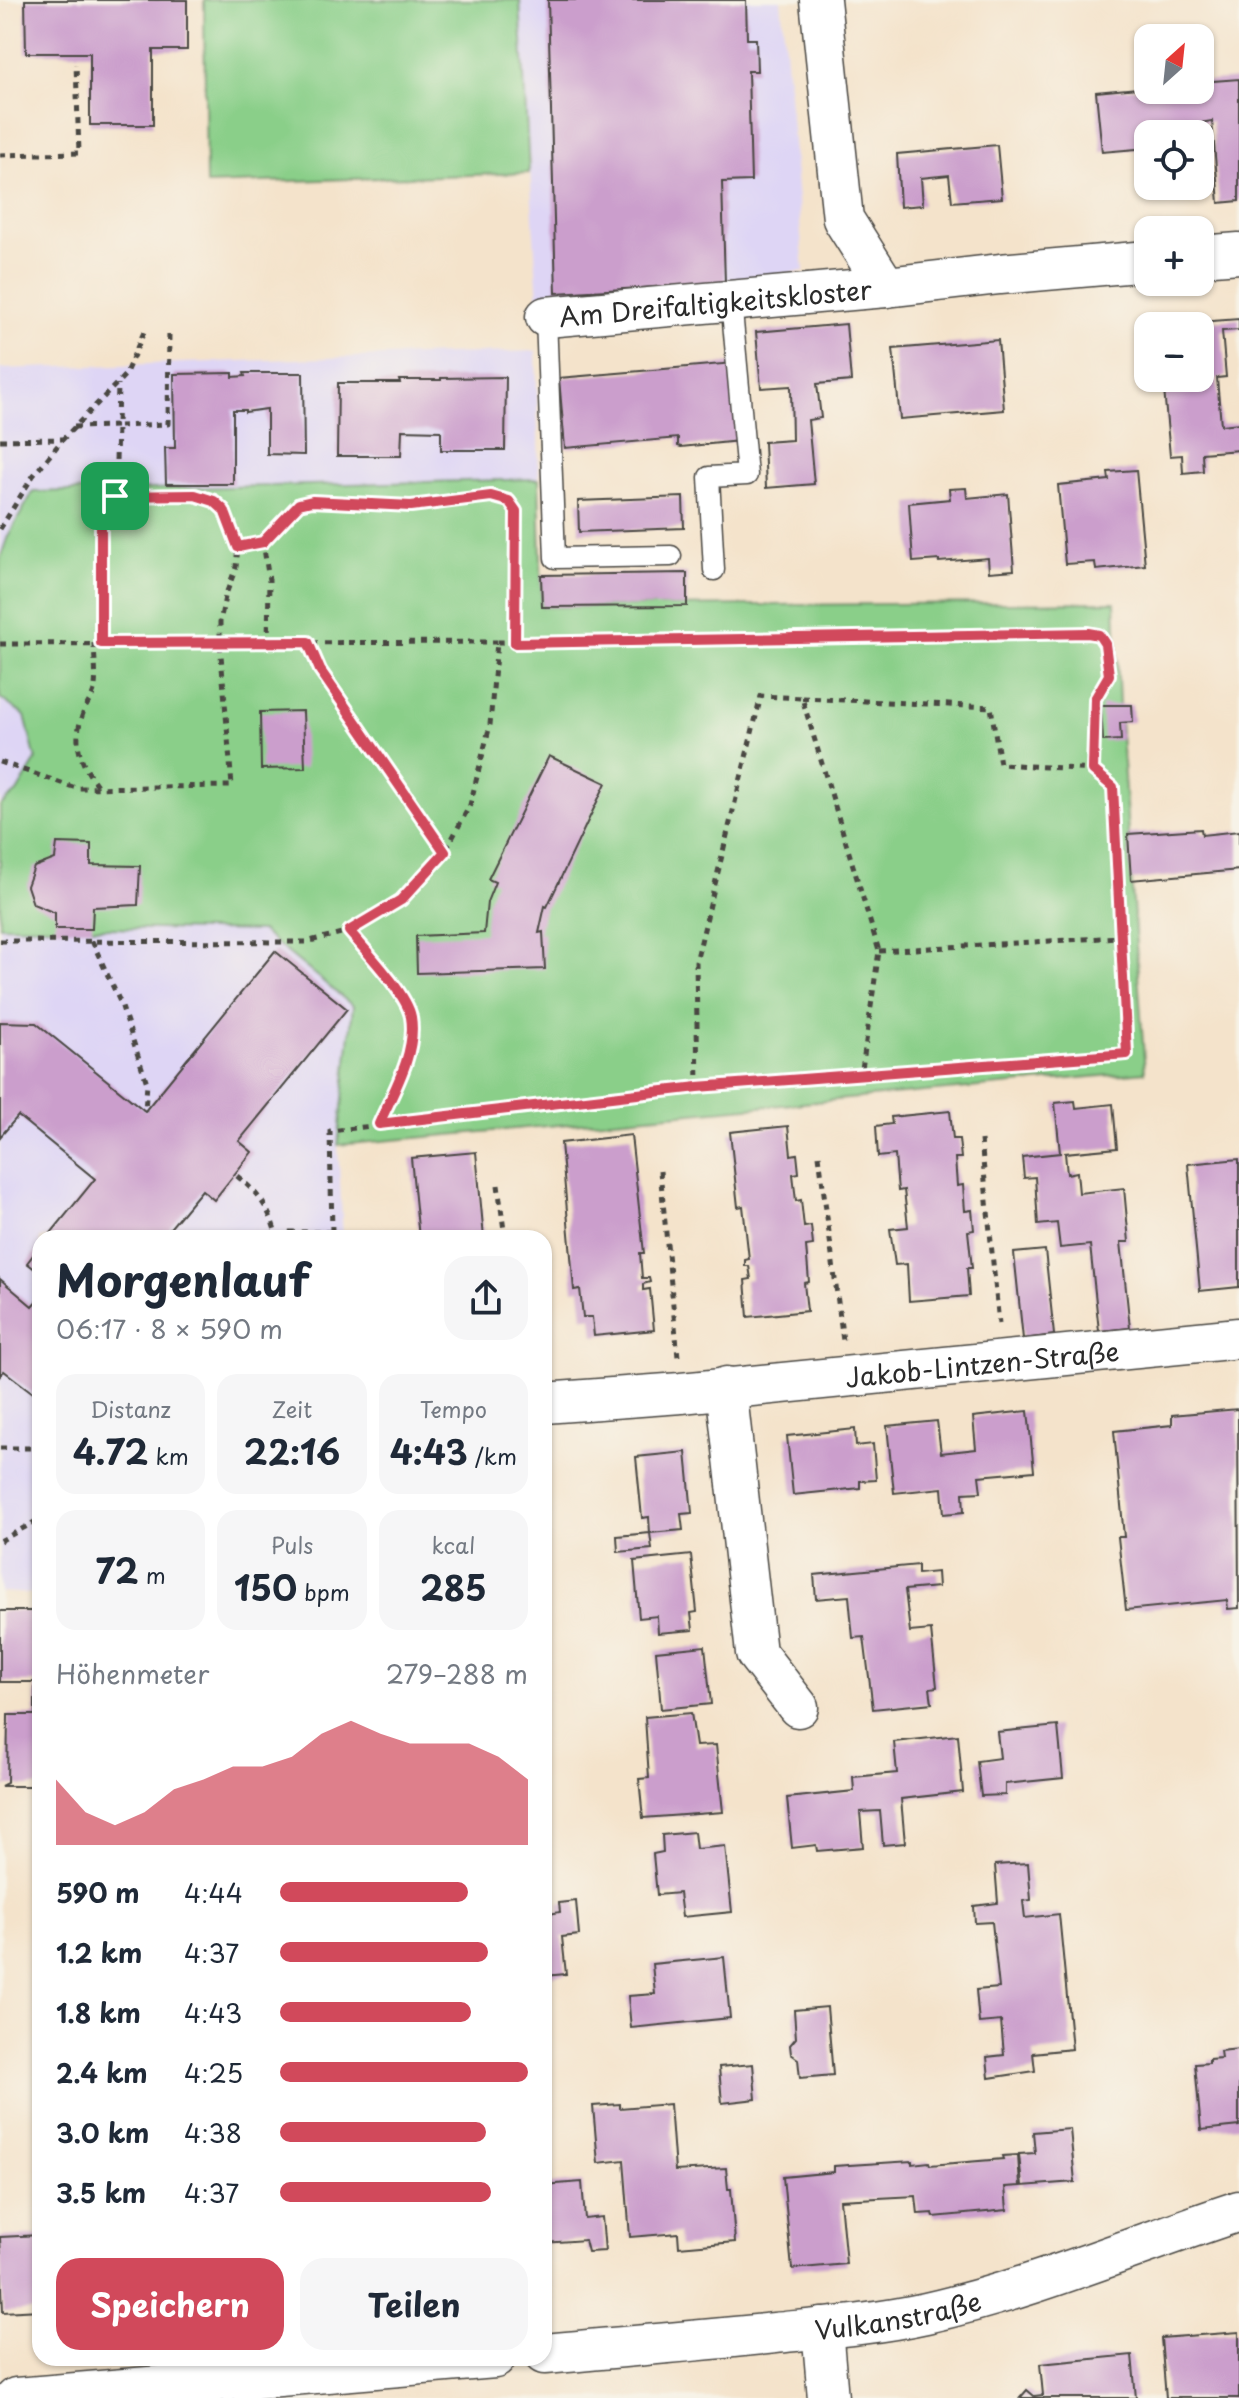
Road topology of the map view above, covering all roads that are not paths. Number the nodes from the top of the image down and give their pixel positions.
1 (820, 0) edge
2 (1239, 253) edge
3 (1214, 255) edge
4 (1134, 262) edge
5 (886, 287) junction
6 (731, 300) junction
7 (546, 317) joint
8 (671, 556) dead end
9 (714, 570) dead end
10 (1239, 1338) edge
11 (726, 1387) junction
12 (552, 1402) edge
13 (798, 1707) dead end
14 (1239, 2211) edge
15 (822, 2328) junction
16 (552, 2353) edge
17 (318, 2366) edge
18 (252, 2369) edge
19 (16, 2398) edge
20 (828, 2398) edge

1 - 5 street, Am Dreifaltigkeitskloster
2 - 3 street
4 - 5 street, Am Dreifaltigkeitskloster
5 - 6 street, Am Dreifaltigkeitskloster
6 - 7 street, Am Dreifaltigkeitskloster
6 - 9 lane
7 - 8 lane
10 - 11 street, Jakob-Lintzen-Straße
11 - 12 street, Jakob-Lintzen-Straße
11 - 13 street
14 - 15 street, Vulkanstraße
15 - 16 street, Vulkanstraße
15 - 20 street
17 - 18 street
18 - 19 street

